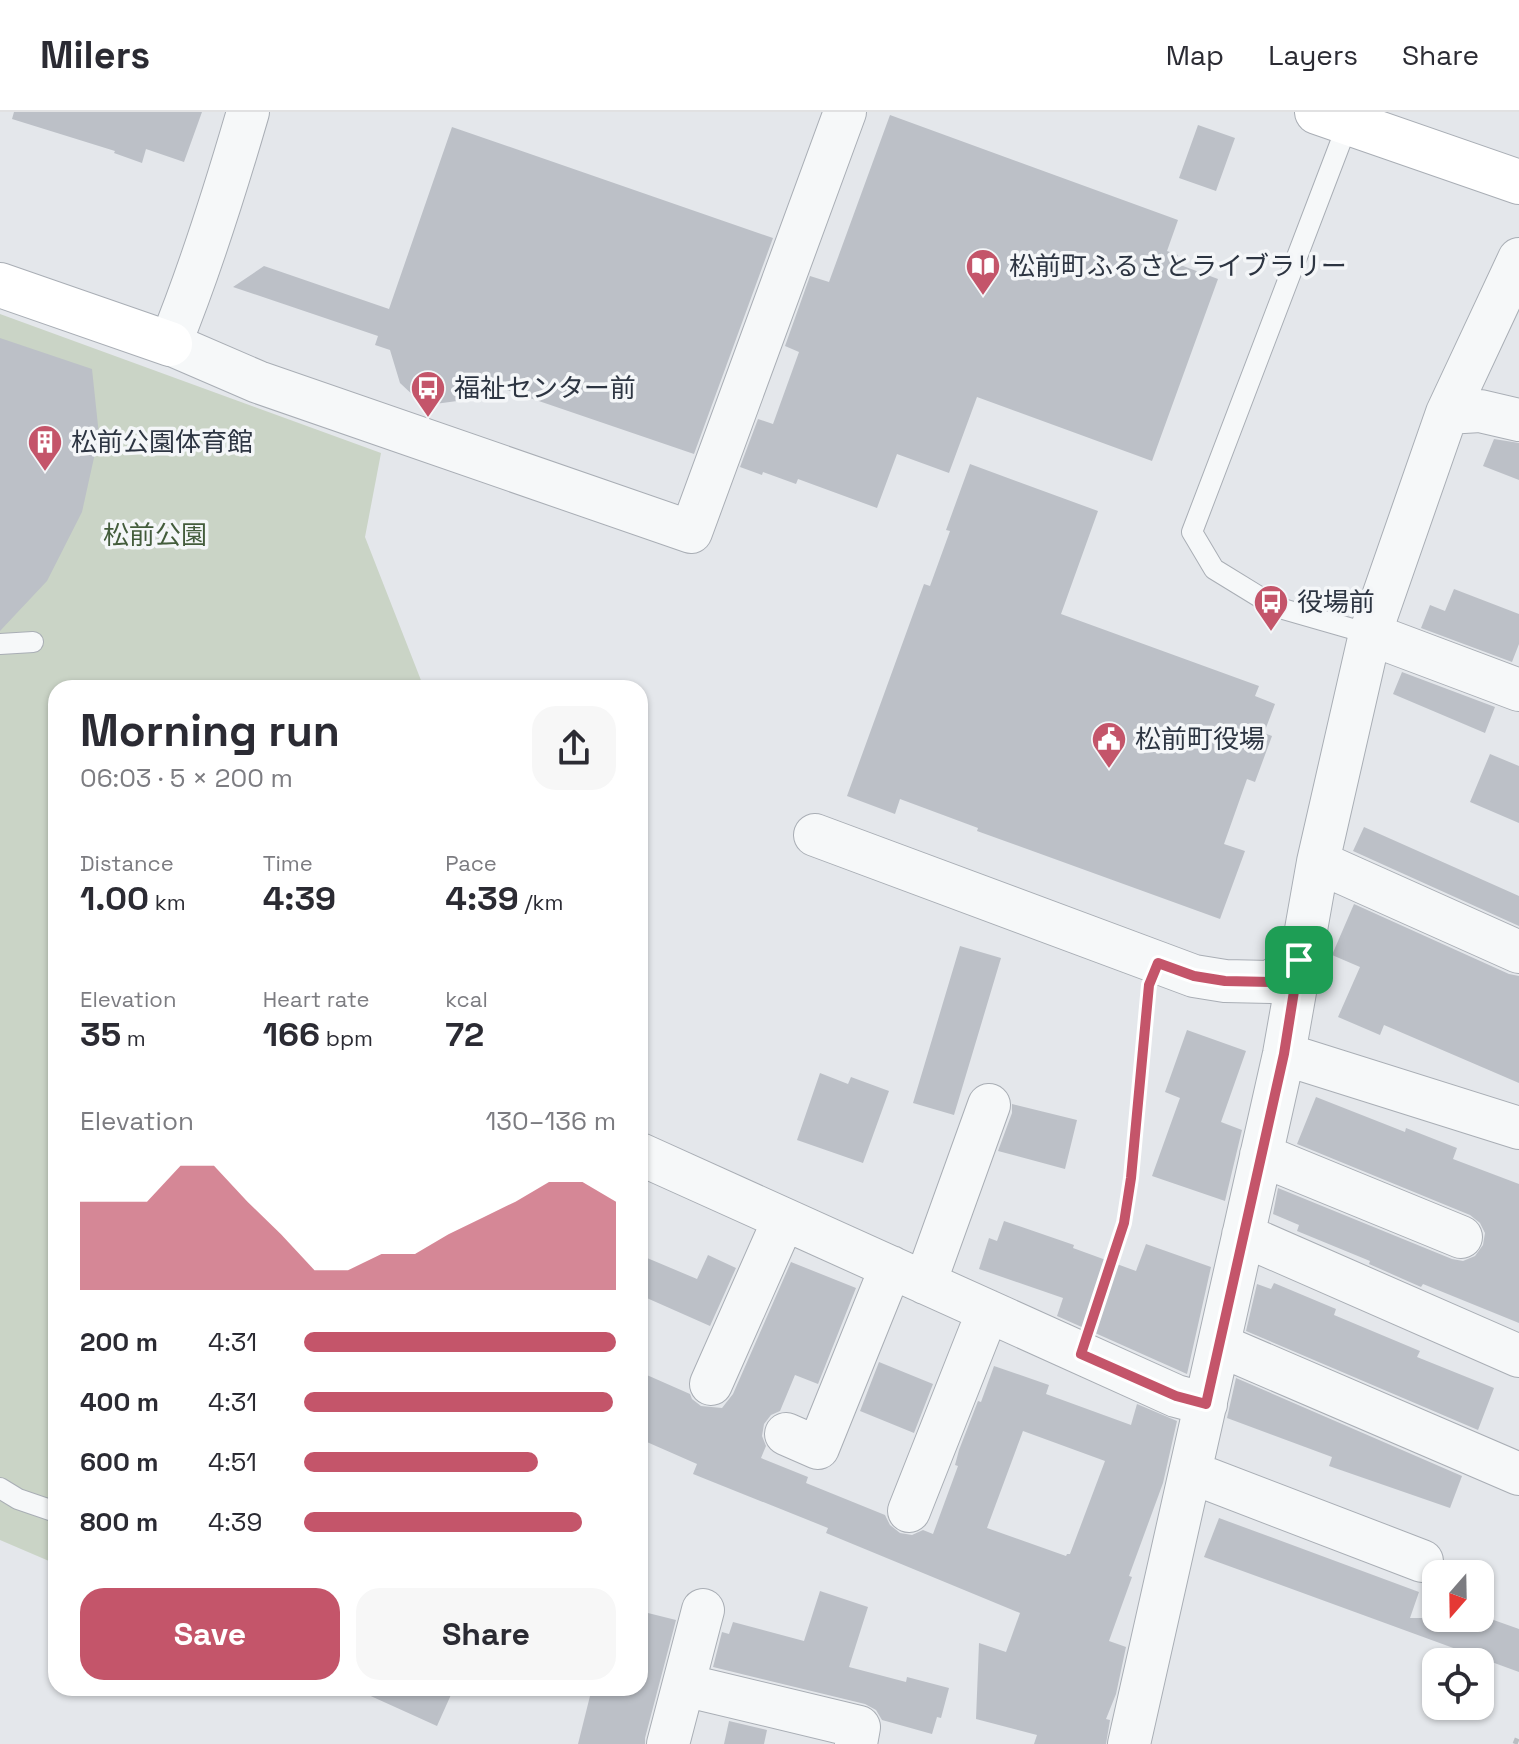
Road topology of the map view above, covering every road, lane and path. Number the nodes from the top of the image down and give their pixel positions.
1 (248, 112) edge
2 (845, 112) edge
3 (1356, 120) edge
4 (1519, 182) edge
5 (1519, 259) edge
6 (0, 285) edge
7 (170, 344) junction
8 (1447, 413) junction
9 (1519, 420) edge
10 (1370, 634) junction
11 (33, 642) dead end
12 (0, 644) edge
13 (1519, 690) edge
14 (815, 835) dead end
15 (1318, 862) junction
16 (1519, 952) edge
17 (1299, 960) junction
18 (1158, 963) junction
19 (1284, 1054) junction
20 (989, 1105) dead end
21 (1519, 1128) edge
22 (1261, 1155) junction
23 (648, 1158) edge
24 (784, 1219) junction
25 (1243, 1235) junction
26 (1461, 1237) dead end
27 (908, 1275) junction
28 (988, 1311) junction
29 (1219, 1345) junction
30 (1081, 1354) junction
31 (1519, 1356) edge
32 (711, 1384) dead end
33 (1206, 1404) junction
34 (786, 1434) dead end
35 (1190, 1472) junction
36 (1519, 1474) edge
37 (0, 1488) edge
38 (48, 1509) edge
39 (909, 1511) dead end
40 (1422, 1561) dead end
41 (703, 1610) dead end
42 (684, 1685) junction
43 (1519, 1734) edge
44 (668, 1744) edge
45 (856, 1744) edge
46 (1129, 1744) edge
47 (1515, 1744) edge

1 - 7 street
2 - 7 street
3 - 4 street
3 - 10 lane
5 - 8 street
6 - 7 street
8 - 9 street
8 - 10 street
10 - 13 street
10 - 15 street
11 - 12 lane
14 - 18 street
15 - 16 street
15 - 17 street
17 - 18 street
17 - 19 street
18 - 30 path
19 - 21 street
19 - 22 street
20 - 27 street
22 - 25 street
22 - 26 street
23 - 24 street
24 - 27 street
24 - 32 street
25 - 29 street
25 - 31 street
27 - 28 street
27 - 34 street
28 - 30 street
28 - 39 street
29 - 33 street
29 - 36 street
30 - 33 street
33 - 35 street
35 - 40 street
35 - 46 street
37 - 38 lane
41 - 42 street
42 - 44 street
42 - 45 street
43 - 47 path

